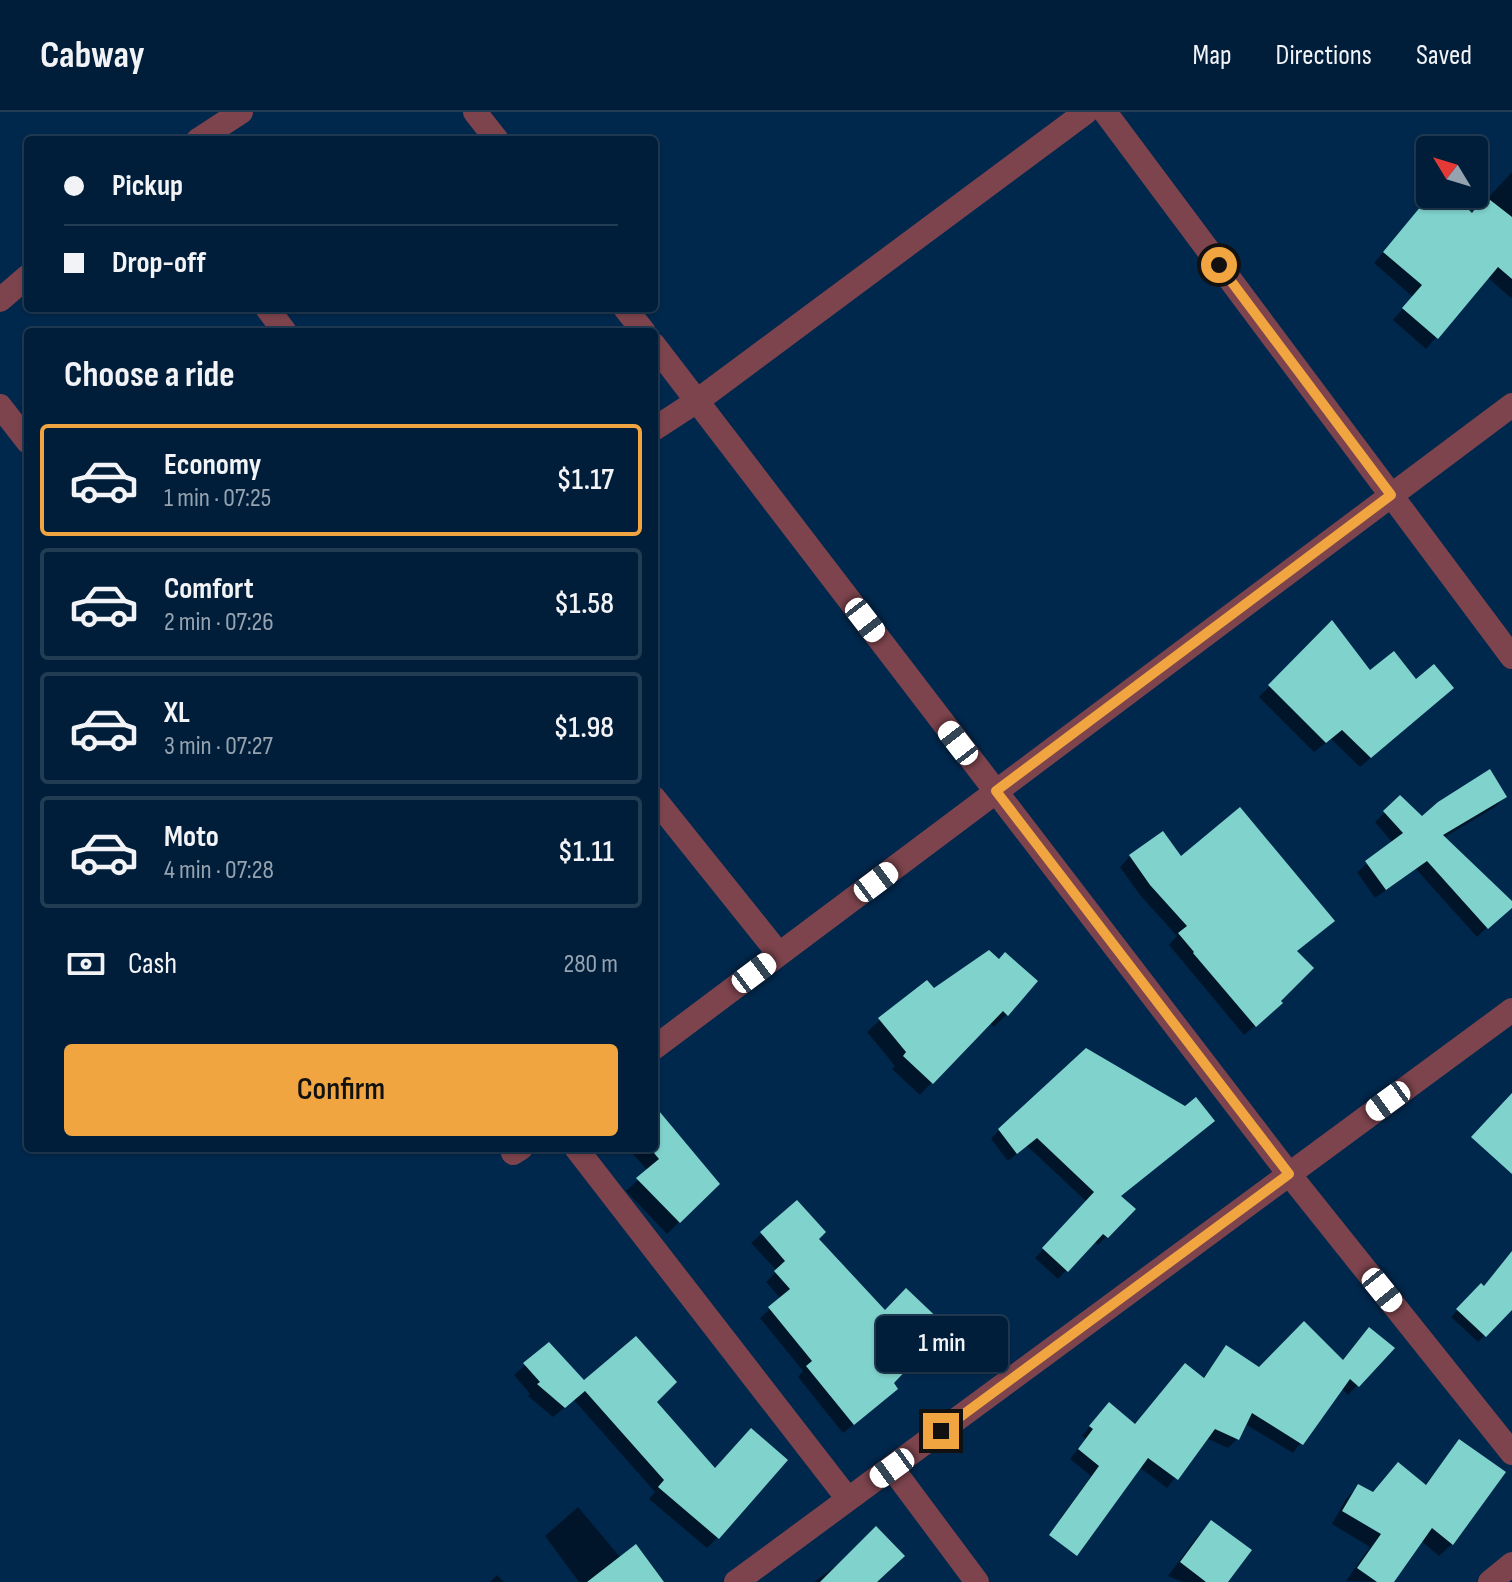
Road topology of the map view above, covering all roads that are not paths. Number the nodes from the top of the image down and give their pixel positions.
1 (241, 112) edge
2 (475, 112) edge
3 (1086, 112) edge
4 (1105, 112) edge
5 (204, 136) edge
6 (494, 136) edge
7 (24, 279) edge
8 (0, 300) edge
9 (628, 312) edge
10 (641, 328) edge
11 (658, 350) edge
12 (697, 401) junction
13 (1512, 405) edge
14 (0, 406) edge
15 (658, 426) edge
16 (24, 437) edge
17 (1391, 495) junction
18 (1512, 657) edge
19 (996, 791) junction
20 (658, 803) edge
21 (779, 954) junction
22 (1512, 1010) edge
23 (658, 1045) edge
24 (579, 1152) edge
25 (1289, 1174) junction
26 (1512, 1453) edge
27 (892, 1468) junction
28 (848, 1499) junction
29 (1512, 1564) edge
30 (736, 1582) edge
31 (977, 1582) edge
32 (1490, 1582) edge

1 - 5 street
2 - 6 street
3 - 12 street
4 - 17 street
7 - 8 street
9 - 10 street
11 - 12 street
12 - 15 street
12 - 19 street
13 - 17 street
14 - 16 street
17 - 18 street
17 - 19 street
19 - 21 street
19 - 25 street
20 - 21 street
21 - 23 street
22 - 25 street
24 - 28 street
25 - 26 street
25 - 27 street
27 - 28 street
27 - 31 street
28 - 30 street
29 - 32 street

